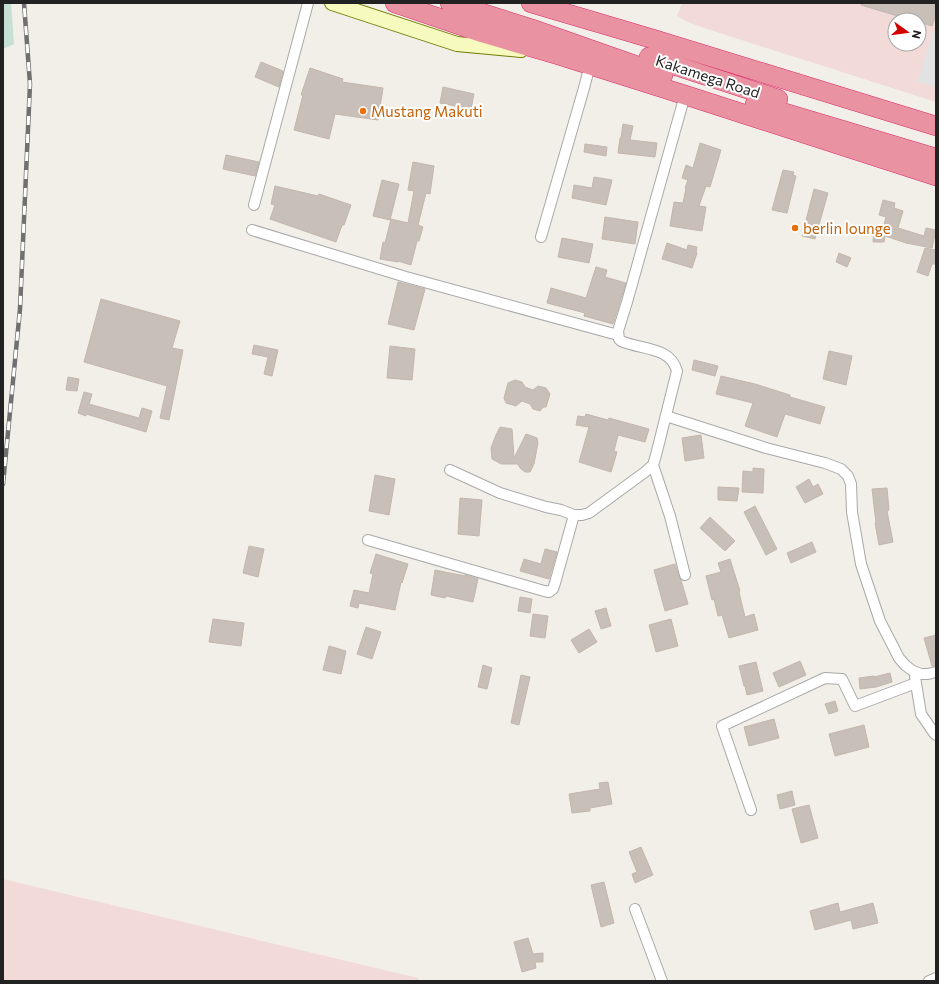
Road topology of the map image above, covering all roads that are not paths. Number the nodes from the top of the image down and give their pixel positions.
1 (308, 3) edge
2 (332, 3) edge
3 (395, 3) edge
4 (450, 3) edge
5 (480, 3) edge
6 (531, 3) edge
7 (547, 3) edge
8 (567, 13) junction
9 (555, 54) junction
10 (590, 65) junction
11 (685, 95) junction
12 (936, 126) edge
13 (936, 148) edge
14 (936, 158) edge
15 (936, 176) edge
16 (254, 205) dead end
17 (252, 230) dead end
18 (541, 237) dead end
19 (618, 335) junction
20 (666, 416) junction
21 (653, 465) junction
22 (450, 470) dead end
23 (574, 515) junction
24 (368, 540) dead end
25 (685, 575) dead end
26 (914, 671) junction
27 (936, 672) edge
28 (916, 683) junction
29 (935, 736) edge
30 (752, 810) dead end
31 (635, 909) dead end
32 (936, 978) edge
33 (662, 981) edge
34 (929, 981) edge

1 - 16 street
2 - 9 street
3 - 9 highway
4 - 14 highway, Kakamega Road
5 - 13 highway, Kakamega Road
6 - 8 highway
7 - 8 street
8 - 12 highway
9 - 10 highway
10 - 11 highway
10 - 18 street
11 - 15 highway
11 - 19 street
17 - 19 street
19 - 20 street
20 - 21 street
20 - 26 street
21 - 23 street
21 - 25 street
22 - 23 street
23 - 24 street
26 - 27 street
26 - 28 street
28 - 29 street
28 - 30 street
31 - 33 street
32 - 34 street

